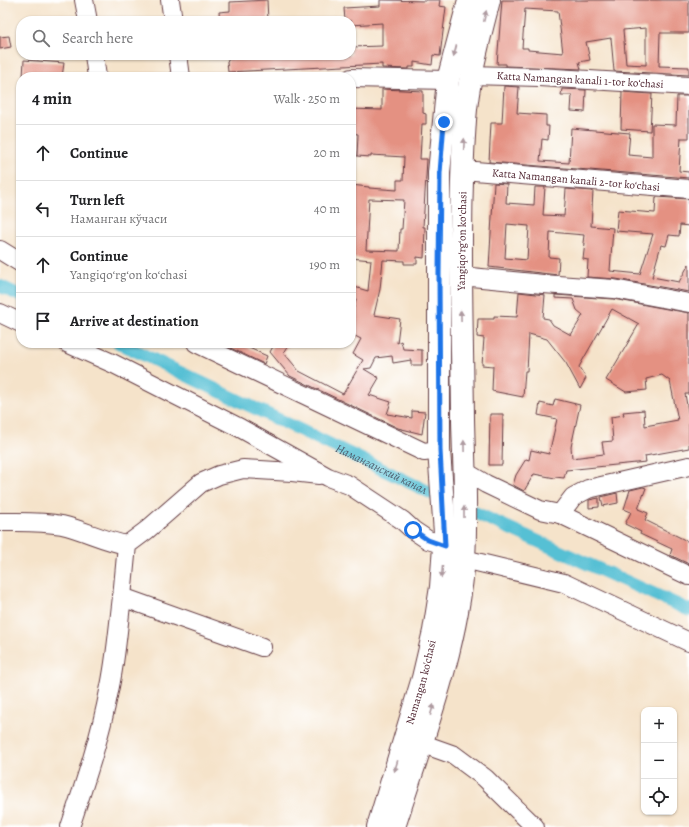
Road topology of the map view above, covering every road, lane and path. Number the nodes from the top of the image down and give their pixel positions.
1 (84, 0) edge
2 (170, 0) edge
3 (469, 0) edge
4 (489, 0) edge
5 (87, 16) edge
6 (172, 16) edge
7 (95, 60) edge
8 (179, 60) edge
9 (96, 72) edge
10 (180, 72) edge
11 (471, 75) junction
12 (356, 78) edge
13 (448, 80) junction
14 (689, 86) edge
15 (463, 170) junction
16 (689, 189) edge
17 (0, 250) edge
18 (16, 259) edge
19 (461, 276) junction
20 (689, 303) edge
21 (0, 313) edge
22 (16, 321) edge
23 (78, 348) edge
24 (206, 348) edge
25 (440, 450) junction
26 (689, 466) edge
27 (328, 477) junction
28 (464, 478) junction
29 (560, 514) junction
30 (0, 522) edge
31 (127, 544) junction
32 (454, 544) junction
33 (689, 576) edge
34 (122, 597) junction
35 (689, 642) edge
36 (262, 647) dead end
37 (413, 740) junction
38 (70, 827) edge
39 (378, 827) edge
40 (394, 827) edge
41 (534, 827) edge

1 - 5 street
2 - 6 street
3 -> 13 main road, Yangiqoʻrgʻon koʻchasi
11 -> 4 main road, Yangiqoʻrgʻon koʻchasi
7 - 9 street
8 - 10 street
11 - 14 street, Katta Namangan kanali 1-tor koʻchasi
15 -> 11 main road, Yangiqoʻrgʻon koʻchasi
12 - 13 street
13 - 25 main road, Yangiqoʻrgʻon koʻchasi
15 - 16 street, Katta Namangan kanali 2-tor koʻchasi
15 - 19 main road, Yangiqoʻrgʻon koʻchasi
17 - 18 street
19 - 20 street
28 -> 19 main road, Yangiqoʻrgʻon koʻchasi
21 - 22 street
23 - 27 street
24 - 25 street
25 - 32 main road, Yangiqoʻrgʻon koʻchasi
26 - 29 street
27 - 31 street
27 - 32 street
28 - 29 street
32 -> 28 main road, Yangiqoʻrgʻon koʻchasi
29 - 33 street
30 - 31 street
31 - 34 street
32 - 35 street
32 - 37 main road, Namangan ko'chasi
34 - 36 street
34 - 38 street
37 -> 39 main road, Namangan ko'chasi
37 - 40 main road, Namangan ko'chasi
37 - 41 street

